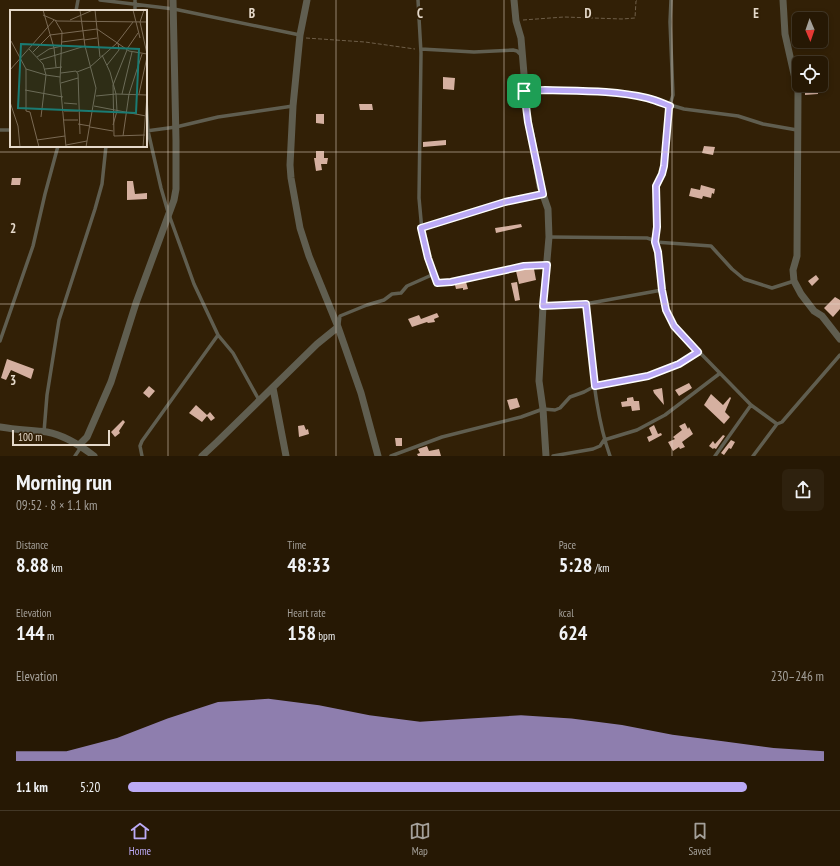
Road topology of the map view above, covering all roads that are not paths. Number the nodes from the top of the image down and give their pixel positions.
1 (78, 0) edge
2 (100, 0) edge
3 (173, 0) edge
4 (306, 0) edge
5 (418, 0) edge
6 (514, 0) edge
7 (671, 0) edge
8 (784, 0) edge
9 (135, 2) edge
10 (174, 9) junction
11 (76, 10) edge
12 (300, 36) junction
13 (421, 49) junction
14 (522, 55) junction
15 (524, 91) junction
16 (293, 106) junction
17 (670, 106) junction
18 (176, 127) junction
19 (797, 130) junction
20 (147, 131) edge
21 (58, 147) edge
22 (106, 147) edge
23 (543, 194) junction
24 (168, 212) junction
25 (421, 228) junction
26 (548, 237) junction
27 (655, 242) junction
28 (547, 265) junction
29 (434, 274) junction
30 (794, 281) junction
31 (662, 290) junction
32 (586, 304) junction
33 (543, 306) junction
34 (338, 327) junction
35 (218, 335) junction
36 (840, 339) edge
37 (0, 341) edge
38 (698, 352) junction
39 (840, 355) edge
40 (720, 374) junction
41 (595, 386) junction
42 (273, 388) junction
43 (259, 401) junction
44 (751, 405) junction
45 (543, 409) junction
46 (776, 424) junction
47 (0, 427) edge
48 (44, 432) junction
49 (604, 440) junction
50 (80, 446) junction
51 (75, 456) edge
52 (94, 456) edge
53 (142, 456) edge
54 (202, 456) edge
55 (286, 456) edge
56 (378, 456) edge
57 (391, 456) edge
58 (546, 456) edge
59 (553, 456) edge
60 (610, 456) edge
61 (715, 456) edge
62 (753, 456) edge

1 - 11 lane
2 - 9 lane
3 - 10 street
4 - 12 street
5 - 13 lane
6 - 14 street
7 - 17 lane
8 - 19 street
9 - 10 lane
10 - 12 lane
10 - 18 street
12 - 16 street
13 - 14 lane
13 - 25 lane
14 - 15 street
15 - 17 lane
15 - 23 street
16 - 18 lane
16 - 34 street
17 - 19 lane
17 - 27 lane
18 - 20 lane
18 - 24 street
19 - 30 street
20 - 24 lane
21 - 37 lane
22 - 48 lane
23 - 25 lane
23 - 26 street
24 - 35 lane
24 - 50 street
25 - 29 lane
26 - 27 lane
26 - 28 street
27 - 30 lane
27 - 31 lane
28 - 29 lane
28 - 33 street
29 - 34 lane
30 - 36 street
31 - 32 lane
31 - 38 lane
32 - 33 lane
32 - 41 lane
33 - 45 street
34 - 42 street
34 - 56 street
35 - 43 lane
35 - 53 lane
38 - 40 lane
38 - 41 lane
39 - 46 lane
40 - 44 lane
40 - 49 lane
41 - 45 lane
41 - 49 lane
42 - 43 street
42 - 55 street
43 - 54 street
44 - 46 lane
44 - 61 lane
45 - 57 lane
45 - 58 street
46 - 62 lane
47 - 48 street
48 - 50 street
49 - 59 lane
49 - 60 lane
50 - 51 lane
50 - 52 street

